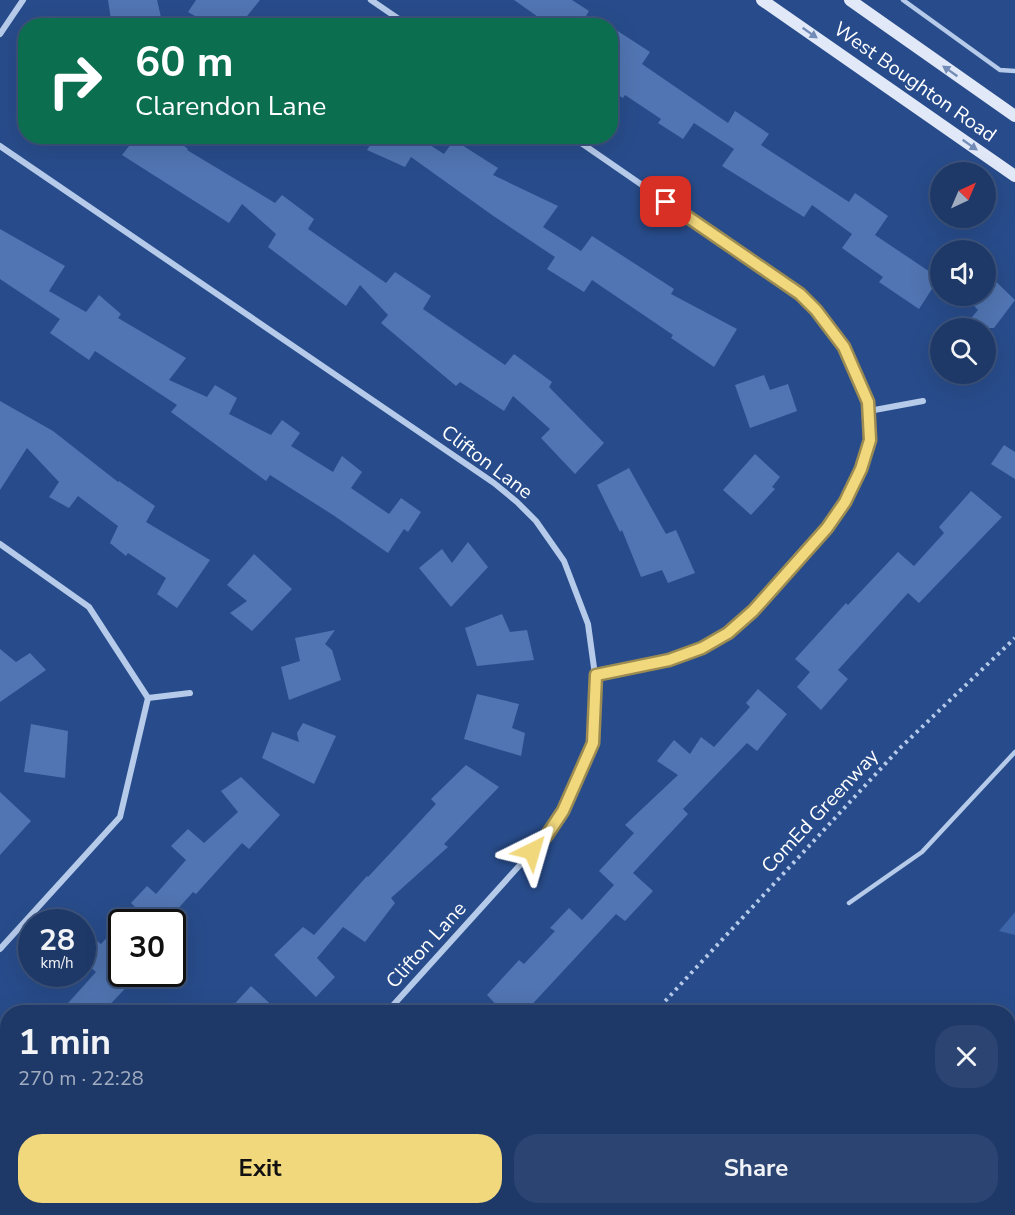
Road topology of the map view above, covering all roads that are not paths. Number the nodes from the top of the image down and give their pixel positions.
1 (23, 0) edge
2 (371, 0) edge
3 (762, 0) edge
4 (850, 0) edge
5 (903, 0) edge
6 (397, 18) edge
7 (0, 34) edge
8 (1015, 71) edge
9 (1015, 116) edge
10 (583, 144) edge
11 (0, 146) edge
12 (1015, 176) edge
13 (923, 401) dead end
14 (868, 411) junction
15 (0, 544) edge
16 (596, 675) junction
17 (190, 693) dead end
18 (148, 698) junction
19 (1015, 752) edge
20 (849, 903) dead end
21 (0, 949) edge
22 (393, 1005) edge

1 - 7 street
2 - 6 street
3 -> 12 main road, West Boughton Road
9 -> 4 main road, West Boughton Road
5 - 8 lane
10 - 14 street
11 - 16 street, Clifton Lane
13 - 14 street
14 - 16 street
15 - 18 street
16 - 22 street, Clifton Lane
17 - 18 street
18 - 21 street
19 - 20 lane

